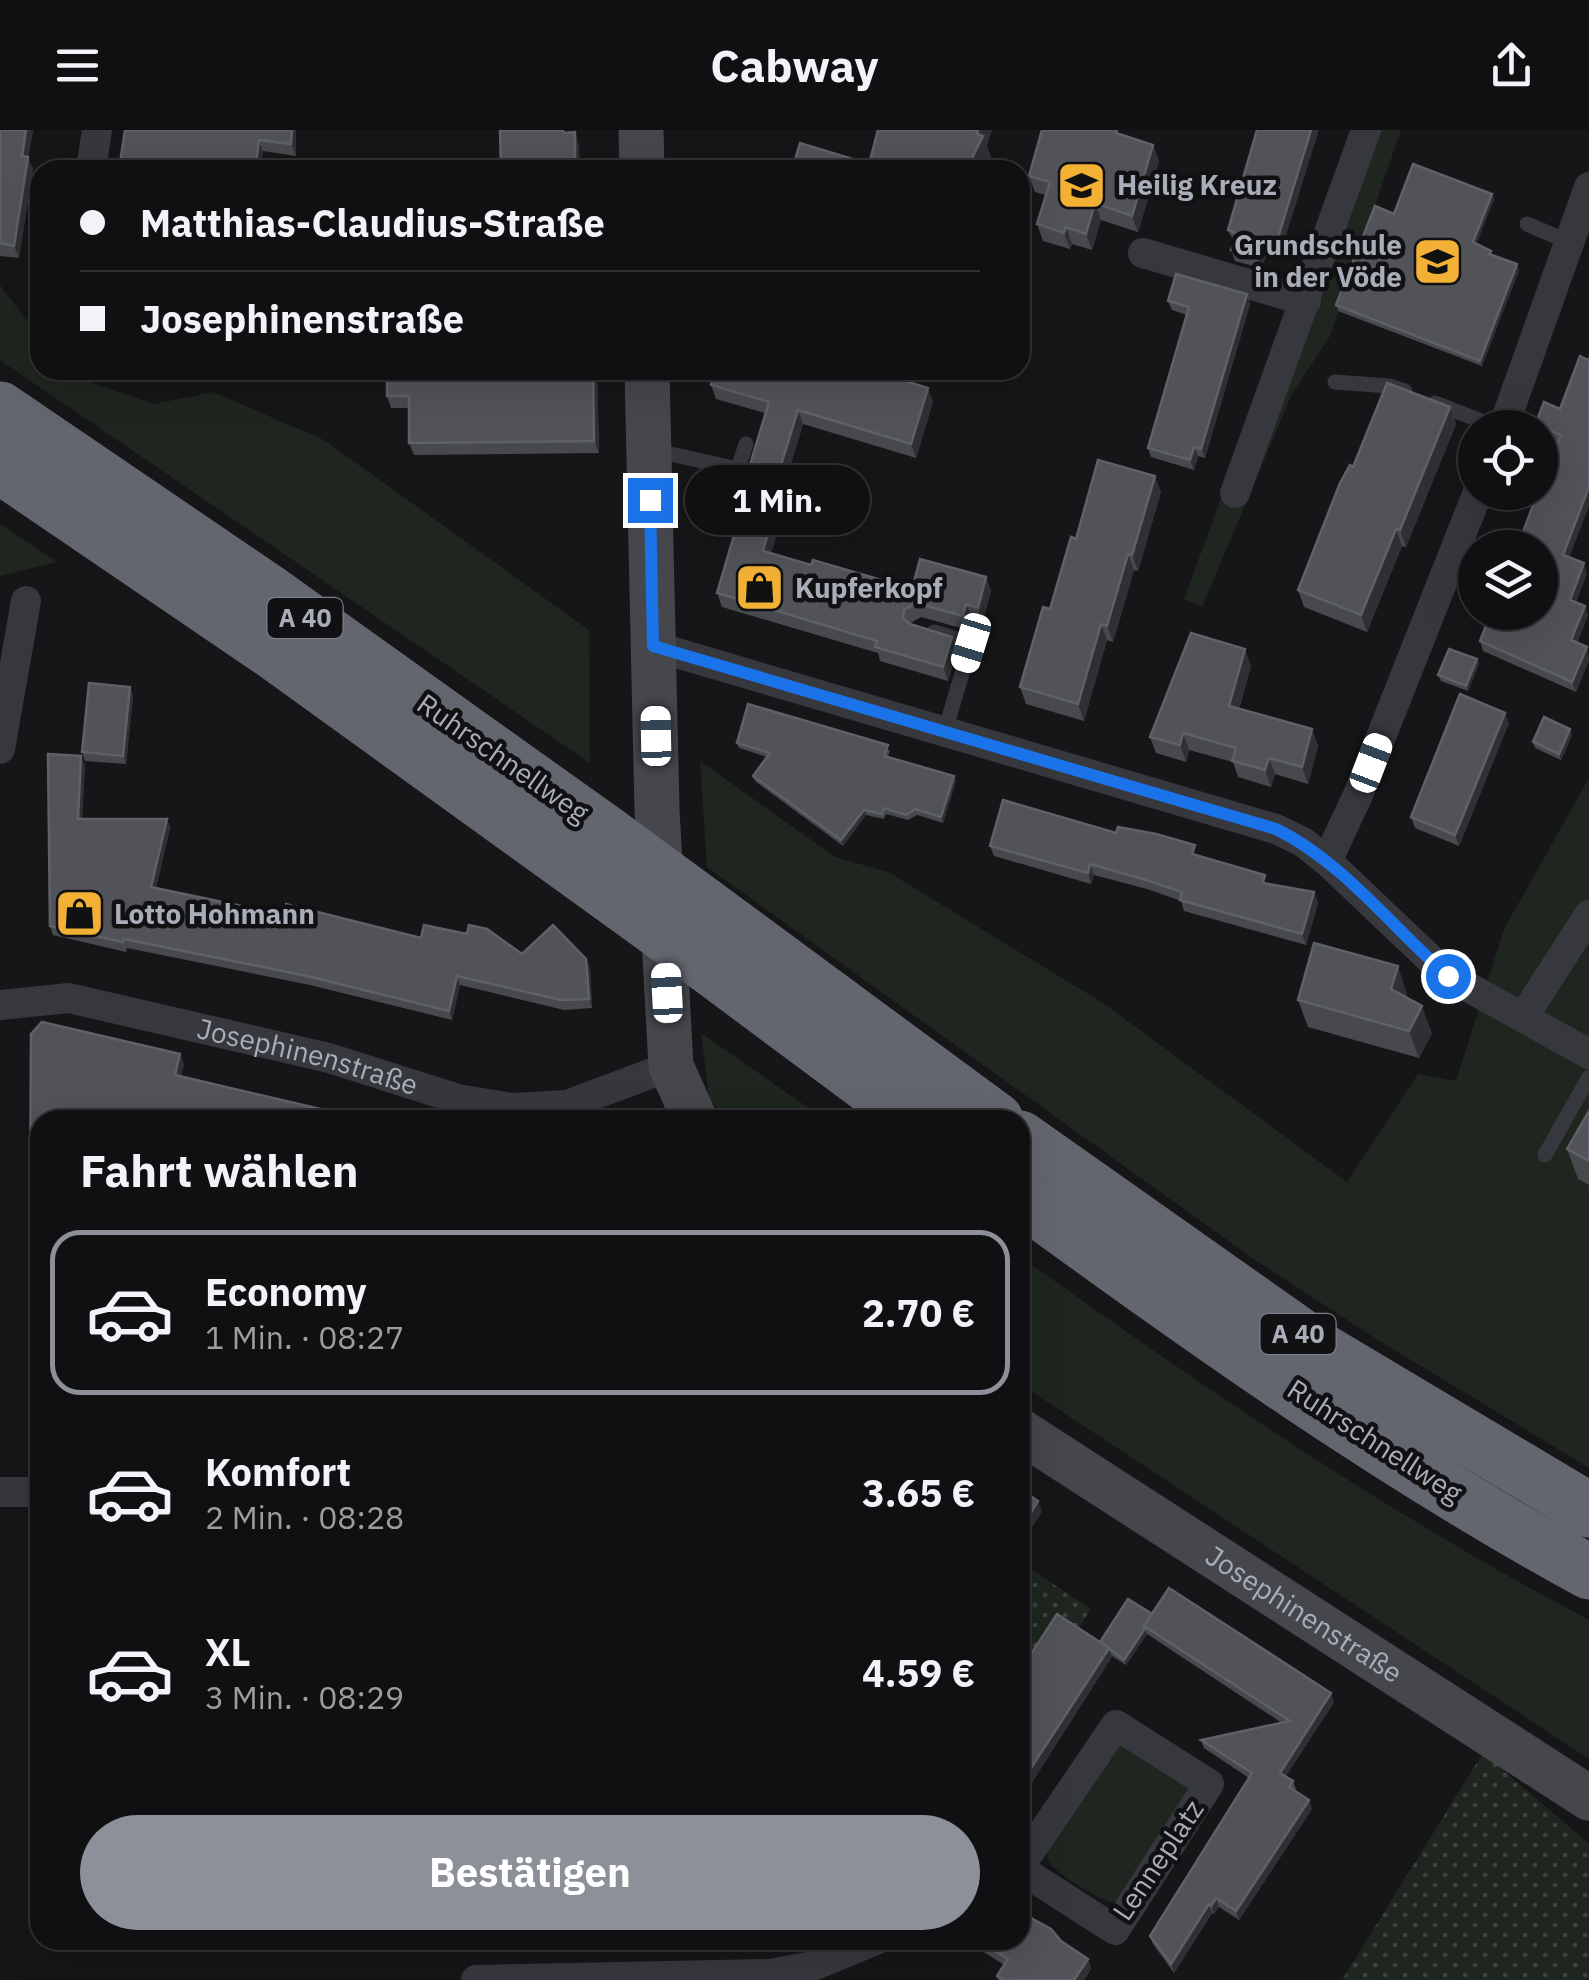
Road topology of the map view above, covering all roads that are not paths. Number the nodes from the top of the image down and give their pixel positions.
1 (97, 130) edge
2 (641, 130) edge
3 (1366, 130) edge
4 (92, 160) edge
5 (642, 160) edge
6 (1589, 187) edge
7 (1527, 224) dead end
8 (1569, 242) junction
9 (1142, 253) dead end
10 (1306, 301) junction
11 (647, 380) edge
12 (1335, 382) dead end
13 (0, 409) edge
14 (1508, 410) edge
15 (1458, 412) edge
16 (746, 444) dead end
17 (648, 449) junction
18 (0, 466) edge
19 (1235, 492) dead end
20 (1471, 510) edge
21 (26, 602) dead end
22 (919, 628) edge
23 (653, 646) junction
24 (944, 732) junction
25 (0, 749) edge
26 (1327, 861) junction
27 (1589, 915) edge
28 (0, 1005) edge
29 (1524, 1016) junction
30 (1589, 1054) edge
31 (670, 1066) junction
32 (1589, 1076) edge
33 (690, 1110) edge
34 (902, 1110) edge
35 (982, 1110) edge
36 (1030, 1145) edge
37 (1546, 1155) dead end
38 (1030, 1204) edge
39 (1030, 1437) edge
40 (0, 1492) edge
41 (30, 1492) edge
42 (1589, 1510) edge
43 (1589, 1572) edge
44 (1589, 1798) edge
45 (1030, 1853) edge
46 (1030, 1875) edge
47 (852, 1950) edge
48 (733, 1978) edge
49 (476, 1980) edge

1 - 4 street
2 - 5 street
3 - 10 street
6 - 8 street
7 - 8 lane
8 - 14 street
9 - 10 street
10 - 19 street
11 - 17 street
12 - 15 lane
13 - 35 highway, Ruhrschnellweg / A 40, bridge
16 - 17 lane
17 - 23 street
18 - 34 highway, Ruhrschnellweg / A 40, bridge
20 - 26 street
21 - 25 street
22 - 24 lane
23 - 24 street
23 - 31 street
24 - 26 street
26 - 29 street
27 - 29 street
28 - 31 street, Josephinenstraße
29 - 30 street
31 - 33 street
32 - 37 lane
36 - 42 highway, Ruhrschnellweg / A 40
38 - 43 highway, Ruhrschnellweg / A 40
39 - 44 street, Josephinenstraße
40 - 41 street
45 - 46 street, Lenneplatz
47 - 48 street
48 - 49 street

